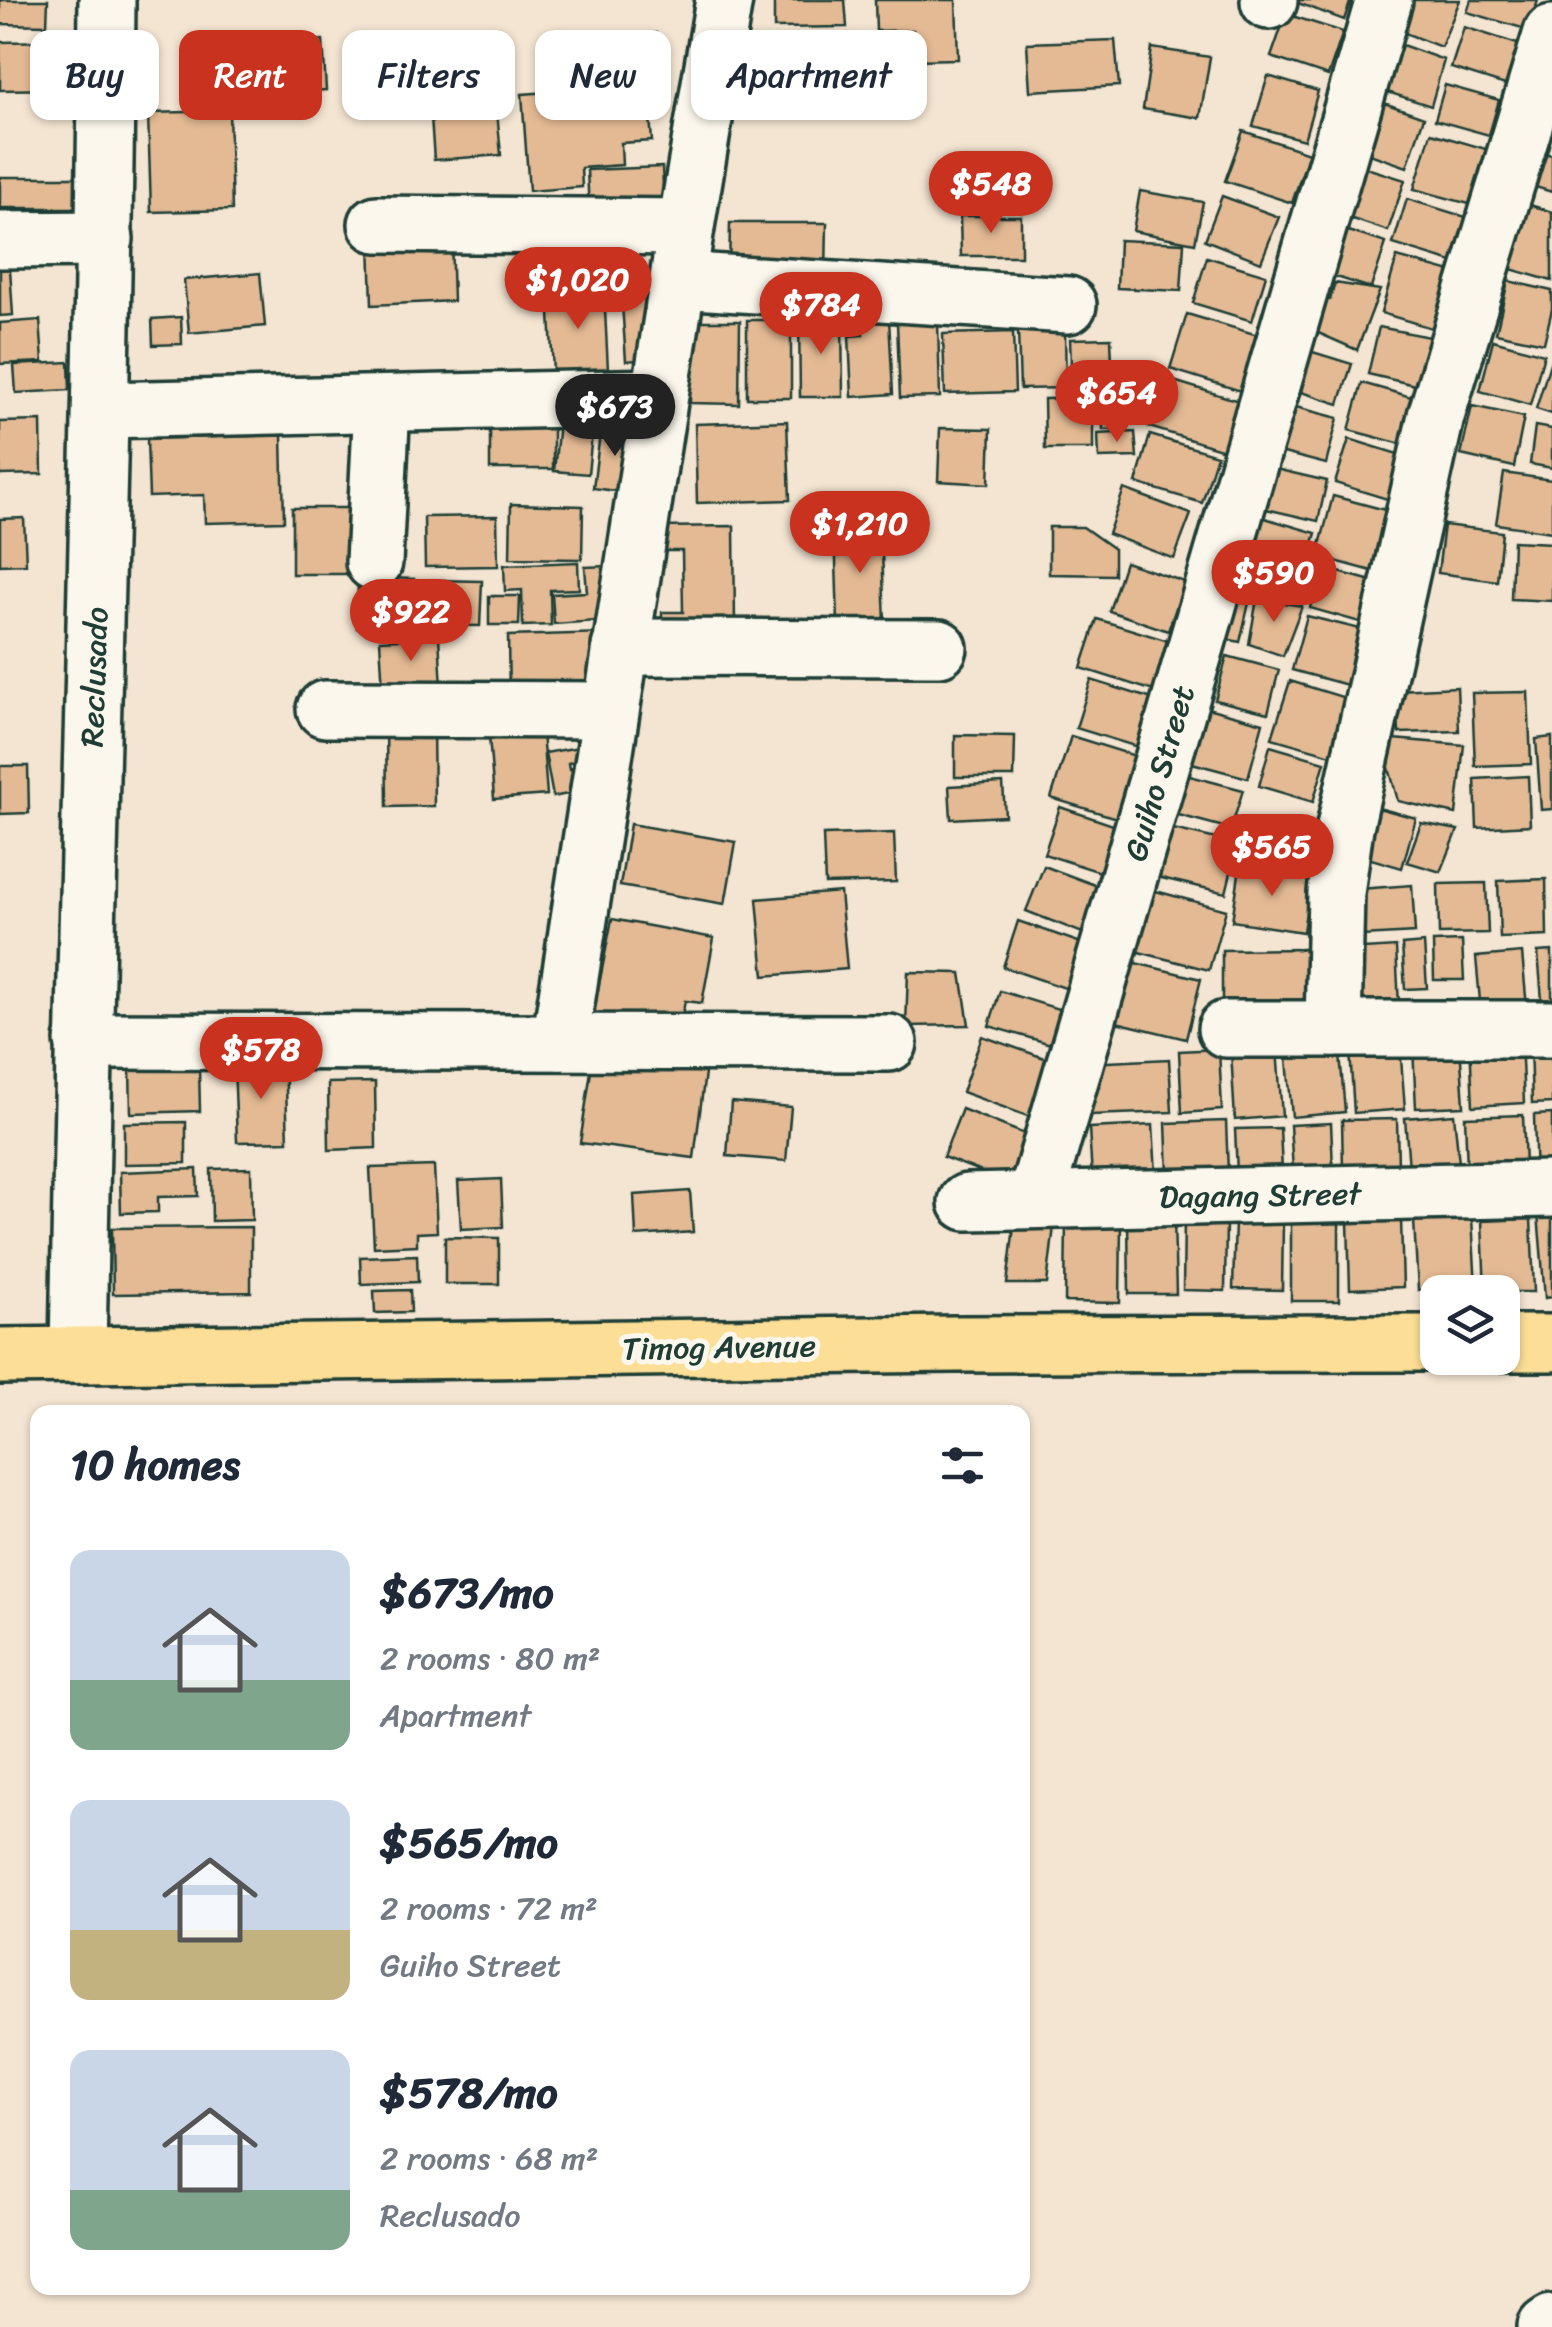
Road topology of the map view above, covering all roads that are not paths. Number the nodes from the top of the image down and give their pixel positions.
1 (107, 0) edge
2 (724, 0) edge
3 (1384, 0) edge
4 (1552, 33) edge
5 (377, 224) dead end
6 (686, 226) junction
7 (104, 239) junction
8 (0, 240) edge
9 (678, 280) junction
10 (1068, 305) dead end
11 (660, 397) junction
12 (382, 404) junction
13 (102, 410) junction
14 (374, 562) dead end
15 (620, 646) junction
16 (939, 648) dead end
17 (324, 708) dead end
18 (610, 710) junction
19 (1226, 1029) dead end
20 (1333, 1029) junction
21 (1552, 1029) edge
22 (83, 1041) junction
23 (560, 1042) junction
24 (889, 1044) dead end
25 (1552, 1188) edge
26 (1035, 1200) junction
27 (967, 1202) dead end
28 (1420, 1343) edge
29 (1520, 1343) edge
30 (1552, 1343) edge
31 (78, 1355) junction
32 (0, 1356) edge

1 - 7 street, Reclusado
2 - 6 street
3 - 26 street, Guiho Street
4 - 20 street
5 - 6 street
6 - 9 street
7 - 8 street
7 - 13 street, Reclusado
9 - 10 street
9 - 11 street
11 - 12 street
11 - 15 street
12 - 13 street
12 - 14 street
13 - 22 street, Reclusado
15 - 16 street
15 - 18 street
17 - 18 street
18 - 23 street
19 - 20 street
20 - 21 street
22 - 23 street
22 - 31 street, Reclusado
23 - 24 street
25 - 26 street, Dagang Street
26 - 27 street, Dagang Street
28 - 31 main road, Timog Avenue
29 - 30 main road
31 - 32 main road, Timog Avenue

